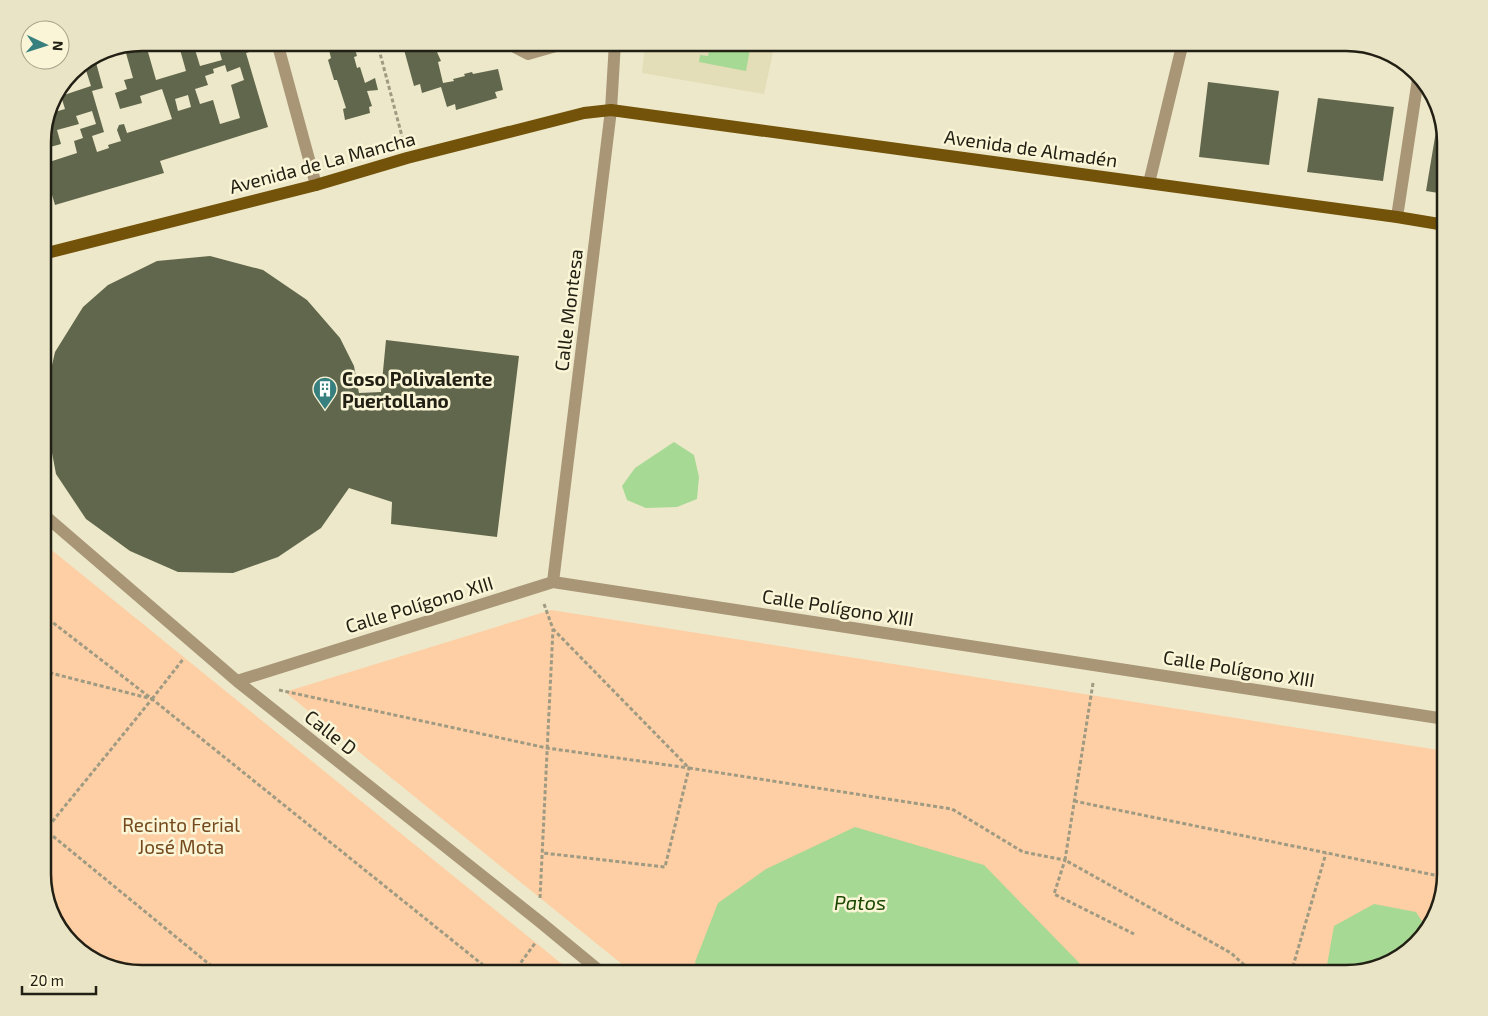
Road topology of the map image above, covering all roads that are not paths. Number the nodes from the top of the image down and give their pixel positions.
1 (279, 51) edge
2 (521, 51) edge
3 (538, 51) edge
4 (614, 51) edge
5 (1181, 51) edge
6 (1417, 86) edge
7 (611, 110) junction
8 (1149, 183) junction
9 (316, 185) junction
10 (1397, 217) junction
11 (1437, 224) edge
12 (51, 251) edge
13 (51, 521) edge
14 (553, 582) junction
15 (237, 680) junction
16 (1437, 718) edge
17 (591, 965) edge

1 - 9 street
2 - 3 street
4 - 7 street, Calle Montesa
5 - 8 street
6 - 10 street
7 - 8 main road, Avenida de Almadén
7 - 9 main road, Avenida de La Mancha
7 - 14 street, Calle Montesa
8 - 10 main road, Avenida de Almadén
9 - 12 main road, Avenida de La Mancha
10 - 11 main road, Avenida de Almadén
13 - 15 street, Calle D
14 - 15 street, Calle Polígono XIII
14 - 16 street, Calle Polígono XIII
15 - 17 street, Calle D

